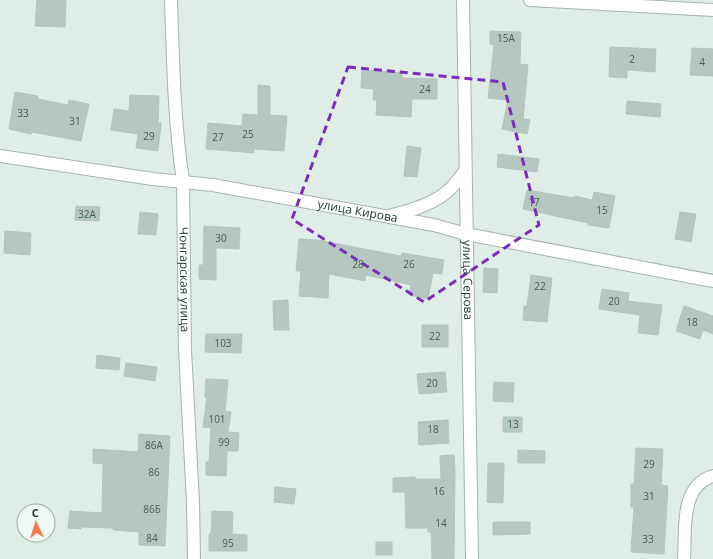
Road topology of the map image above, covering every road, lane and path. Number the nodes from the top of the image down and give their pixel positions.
1 (171, 0) edge
2 (463, 0) edge
3 (530, 0) edge
4 (713, 10) edge
5 (0, 156) edge
6 (465, 171) junction
7 (183, 181) junction
8 (385, 216) junction
9 (466, 234) junction
10 (713, 281) edge
11 (713, 476) edge
12 (194, 559) edge
13 (472, 559) edge
14 (684, 559) edge

1 - 7 street, Чонгарская улица
2 - 6 street, улица Серова
3 - 4 street
5 - 7 street, улица Кирова
6 - 8 street
6 - 9 street, улица Серова
7 - 8 street, улица Кирова
7 - 12 street, Чонгарская улица
8 - 9 street, улица Кирова
9 - 10 street, улица Кирова
9 - 13 street, улица Серова
11 - 14 street

